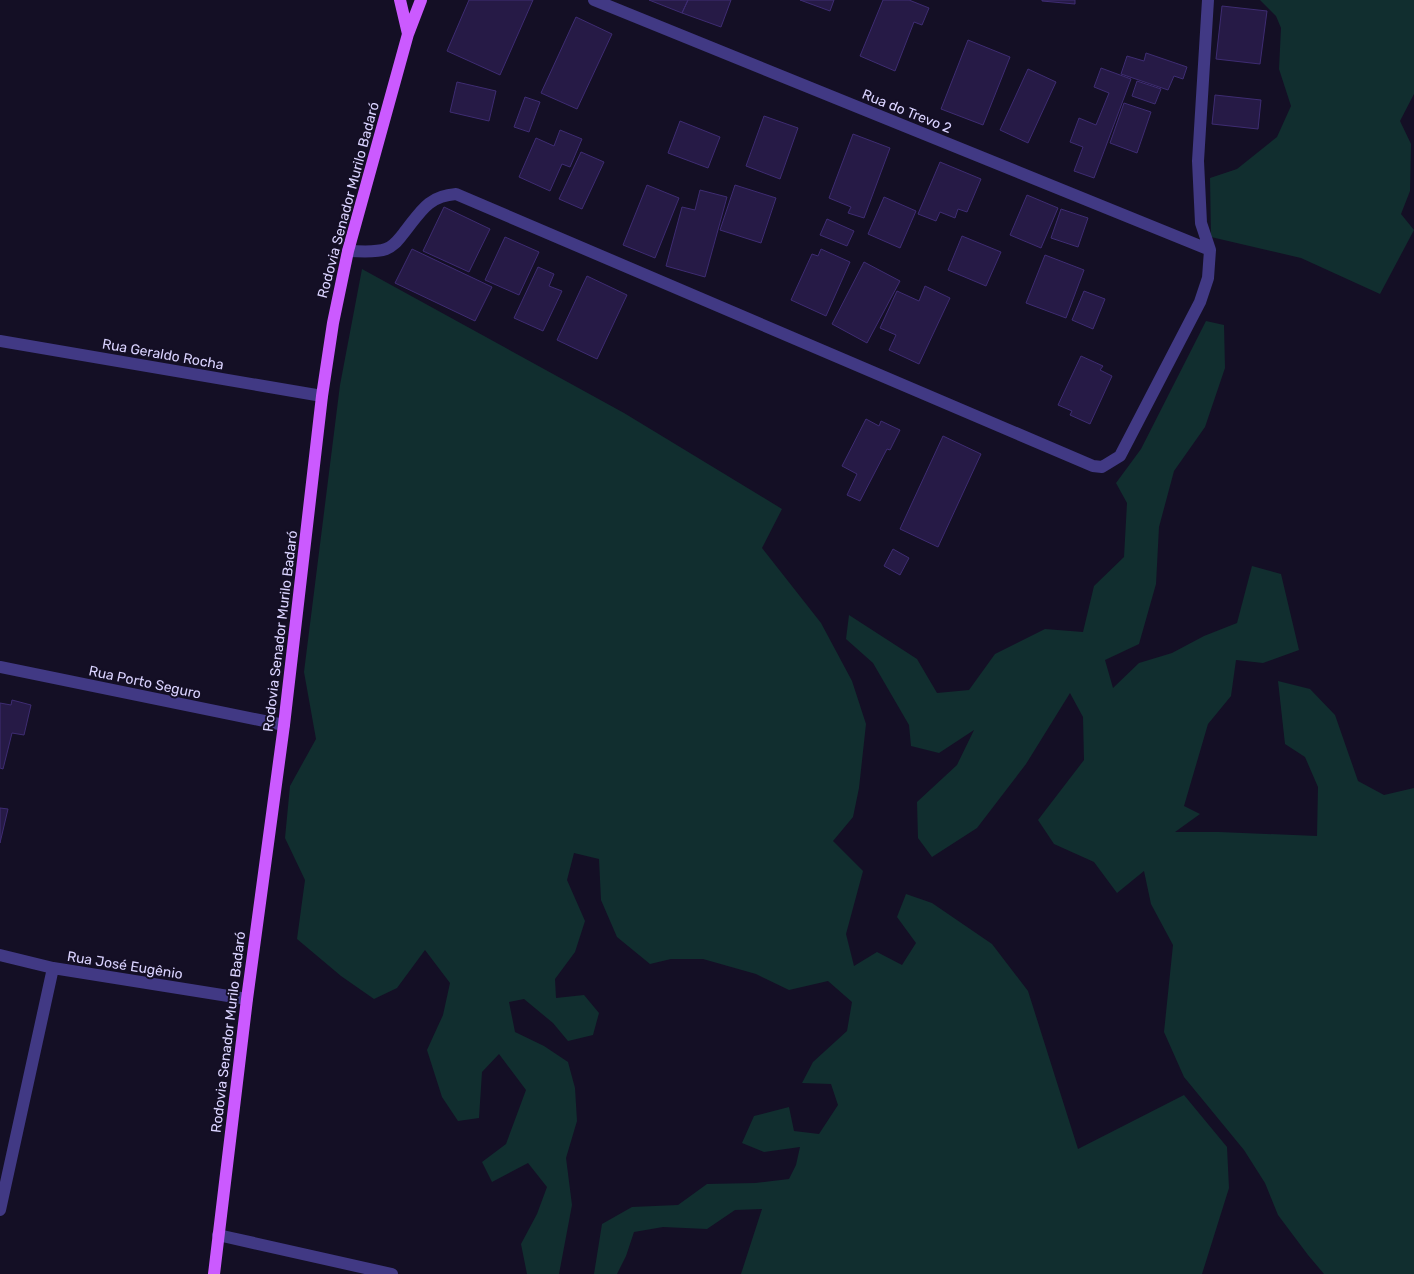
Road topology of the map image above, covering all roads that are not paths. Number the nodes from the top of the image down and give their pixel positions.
1 (400, 0) edge
2 (421, 0) edge
3 (594, 0) edge
4 (1208, 0) edge
5 (408, 34) junction
6 (1210, 250) junction
7 (348, 251) junction
8 (0, 341) edge
9 (322, 396) junction
10 (0, 668) edge
11 (284, 726) junction
12 (0, 955) edge
13 (53, 968) junction
14 (247, 999) junction
15 (0, 1210) edge
16 (218, 1234) junction
17 (214, 1274) edge
18 (392, 1274) edge

1 - 5 main road
2 - 5 main road, Rodovia Senador Murilo Badaró
3 - 6 street, Rua do Trevo 2
4 - 6 street
5 - 7 main road, Rodovia Senador Murilo Badaró
6 - 7 street
7 - 9 main road, Rodovia Senador Murilo Badaró
8 - 9 street, Rua Geraldo Rocha
9 - 11 main road, Rodovia Senador Murilo Badaró
10 - 11 street, Rua Porto Seguro
11 - 14 main road, Rodovia Senador Murilo Badaró
12 - 13 street, Rua José Eugênio
13 - 14 street, Rua José Eugênio
13 - 15 street
14 - 16 main road, Rodovia Senador Murilo Badaró
16 - 17 main road, Rodovia Senador Murilo Badaró
16 - 18 street

